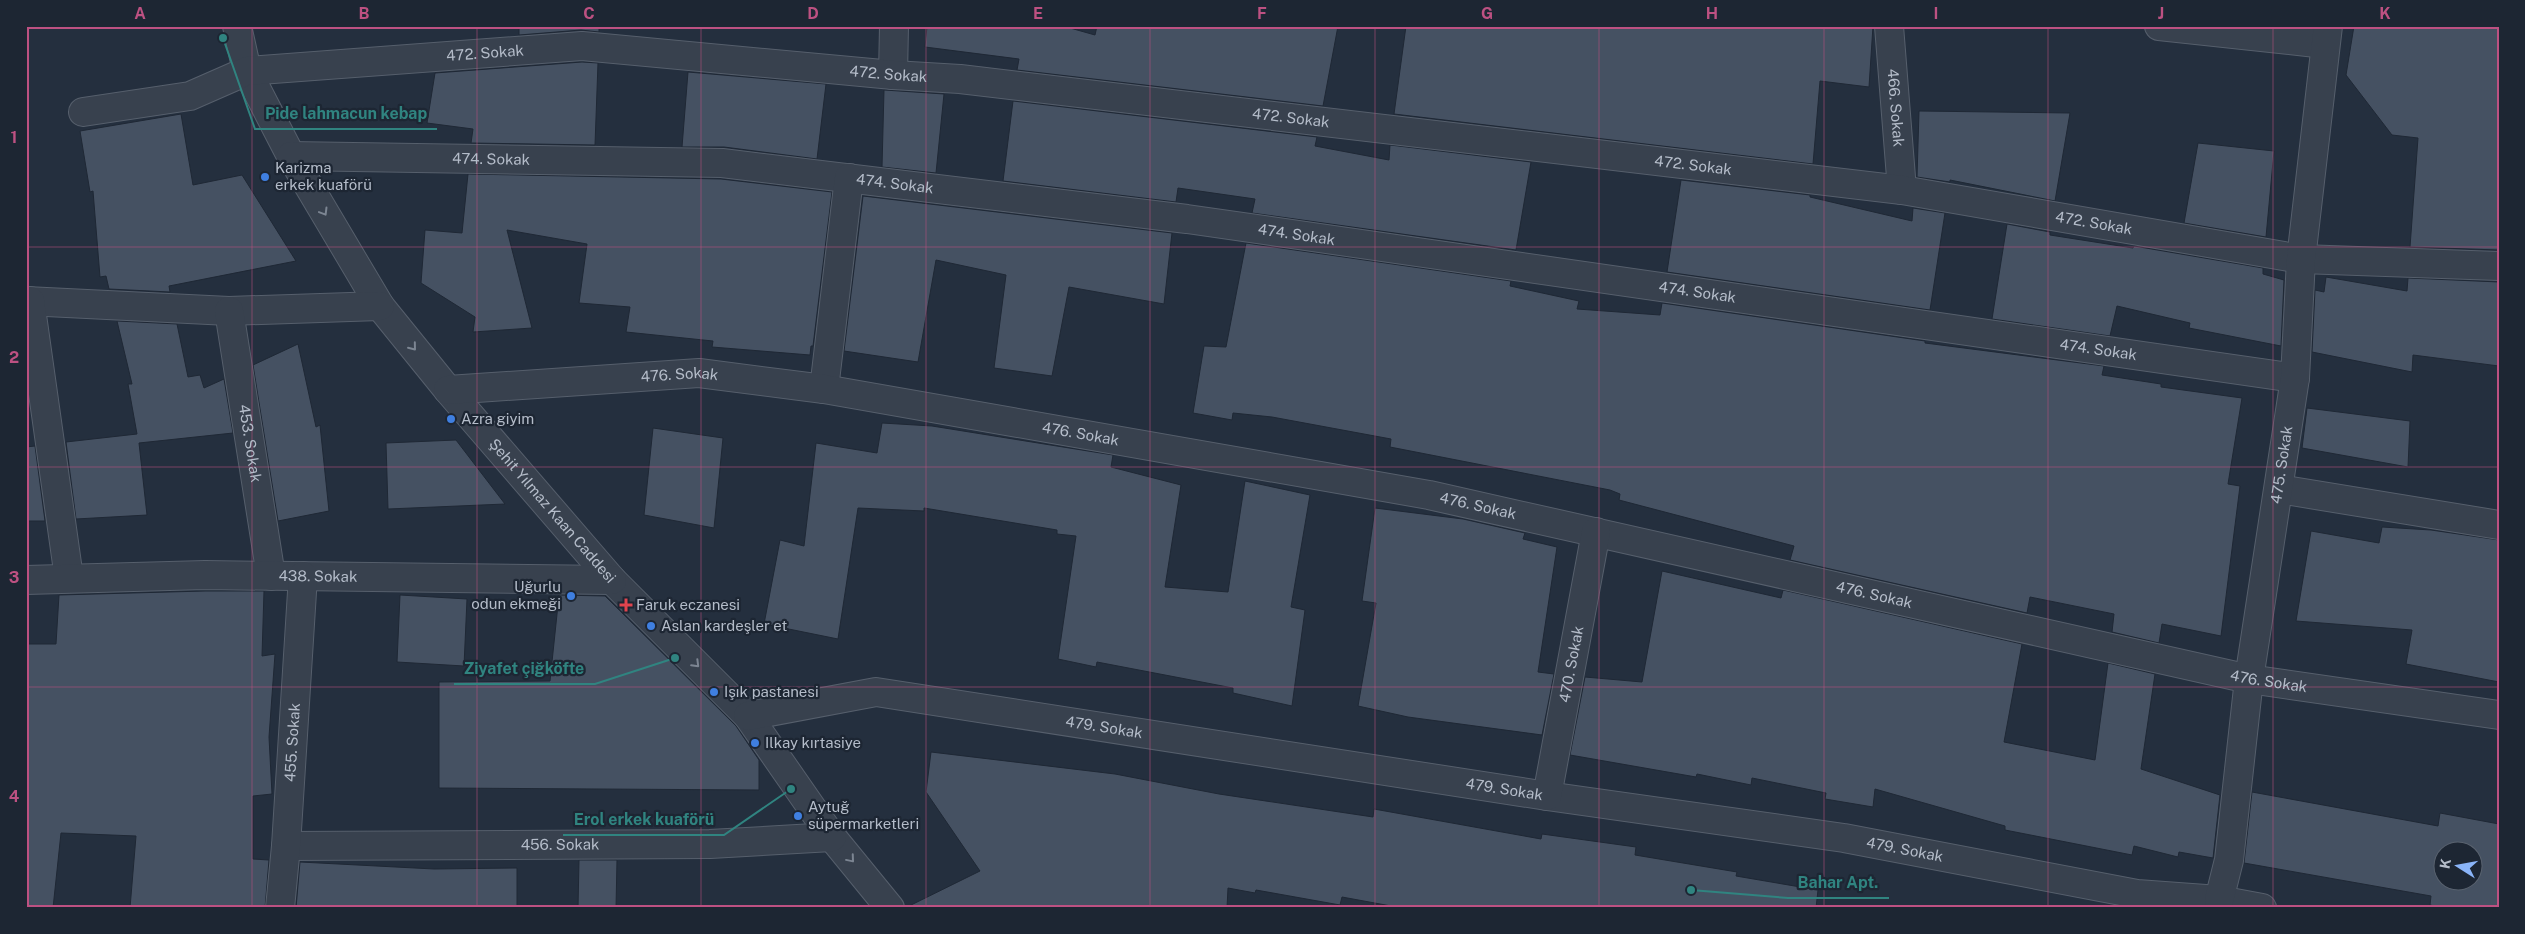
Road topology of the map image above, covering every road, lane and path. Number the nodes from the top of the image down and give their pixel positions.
1 (237, 26) edge
2 (894, 26) edge
3 (1888, 26) edge
4 (2160, 26) edge
5 (2327, 35) edge
6 (247, 71) junction
7 (893, 75) junction
8 (83, 112) dead end
9 (291, 156) junction
10 (849, 178) junction
11 (1902, 190) junction
12 (2301, 259) junction
13 (2499, 266) edge
14 (28, 301) edge
15 (380, 306) junction
16 (229, 311) junction
17 (2295, 378) junction
18 (824, 389) junction
19 (448, 390) junction
20 (2279, 489) junction
21 (2499, 525) edge
22 (1596, 532) junction
23 (271, 576) junction
24 (303, 576) junction
25 (69, 578) junction
26 (26, 580) edge
27 (612, 580) junction
28 (2249, 679) junction
29 (2499, 715) edge
30 (748, 716) junction
31 (1547, 796) junction
32 (832, 837) junction
33 (286, 846) junction
34 (2220, 900) junction
35 (2136, 901) edge
36 (280, 908) edge
37 (890, 908) edge
38 (2262, 908) edge

1 - 6 street, Şehit Yılmaz Kaan Caddesi
2 - 7 street
3 - 11 street, 466. Sokak
4 - 5 street
5 - 12 street, 475. Sokak
6 - 7 street, 472. Sokak
6 - 8 street, 472. Sokak
6 - 9 street, Şehit Yılmaz Kaan Caddesi
7 - 11 street, 472. Sokak
9 - 10 street, 474. Sokak
9 -> 15 street, Şehit Yılmaz Kaan Caddesi
10 - 17 street, 474. Sokak
10 - 18 street
11 - 12 street, 472. Sokak
12 - 13 street, 472. Sokak
12 - 17 street, 475. Sokak
14 - 16 street
14 - 25 street
15 - 16 street
15 -> 19 street, Şehit Yılmaz Kaan Caddesi
16 - 23 street, 453. Sokak
17 - 20 street, 475. Sokak
18 - 19 street, 476. Sokak
18 - 22 street, 476. Sokak
19 - 27 street, Şehit Yılmaz Kaan Caddesi
20 - 21 street
20 - 28 street, 475. Sokak
22 - 28 street, 476. Sokak
22 - 31 street, 470. Sokak
23 - 24 street, 438. Sokak
23 - 25 street, 438. Sokak
24 - 27 street, 438. Sokak
24 - 33 street, 455. Sokak
25 - 26 street, 438. Sokak
27 -> 30 street, Şehit Yılmaz Kaan Caddesi
28 - 29 street, 476. Sokak
28 - 34 street, 475. Sokak
30 - 31 street, 479. Sokak
30 - 32 street, Şehit Yılmaz Kaan Caddesi
31 - 35 street, 479. Sokak
32 - 33 street, 456. Sokak
32 -> 37 street, Şehit Yılmaz Kaan Caddesi
33 - 36 street, 455. Sokak
34 - 35 street, 479. Sokak
34 - 38 street, 479. Sokak

